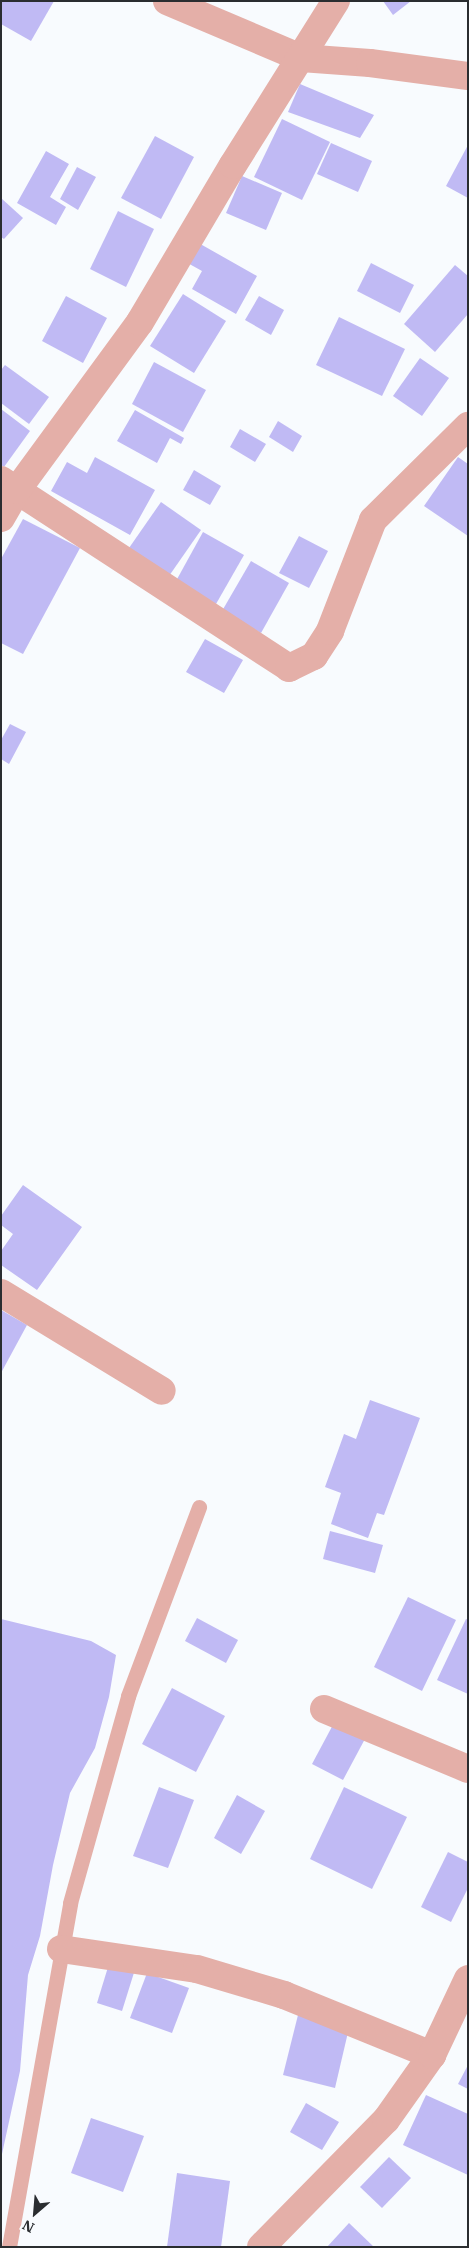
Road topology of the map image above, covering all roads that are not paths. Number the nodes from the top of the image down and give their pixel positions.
1 (167, 1) edge
2 (336, 1) edge
3 (301, 58) junction
4 (468, 76) edge
5 (468, 426) edge
6 (9, 485) edge
7 (1, 518) edge
8 (1, 1293) edge
9 (162, 1391) dead end
10 (199, 1507) dead end
11 (324, 1709) dead end
12 (468, 1769) edge
13 (61, 1949) junction
14 (468, 1979) edge
15 (432, 2055) junction
16 (9, 2247) edge
17 (261, 2247) edge

1 - 3 street
2 - 3 street
3 - 4 street
3 - 6 street
5 - 6 street
6 - 7 street
8 - 9 street
10 - 13 lane
11 - 12 street
13 - 15 street
13 - 16 lane
14 - 15 street
15 - 17 street

